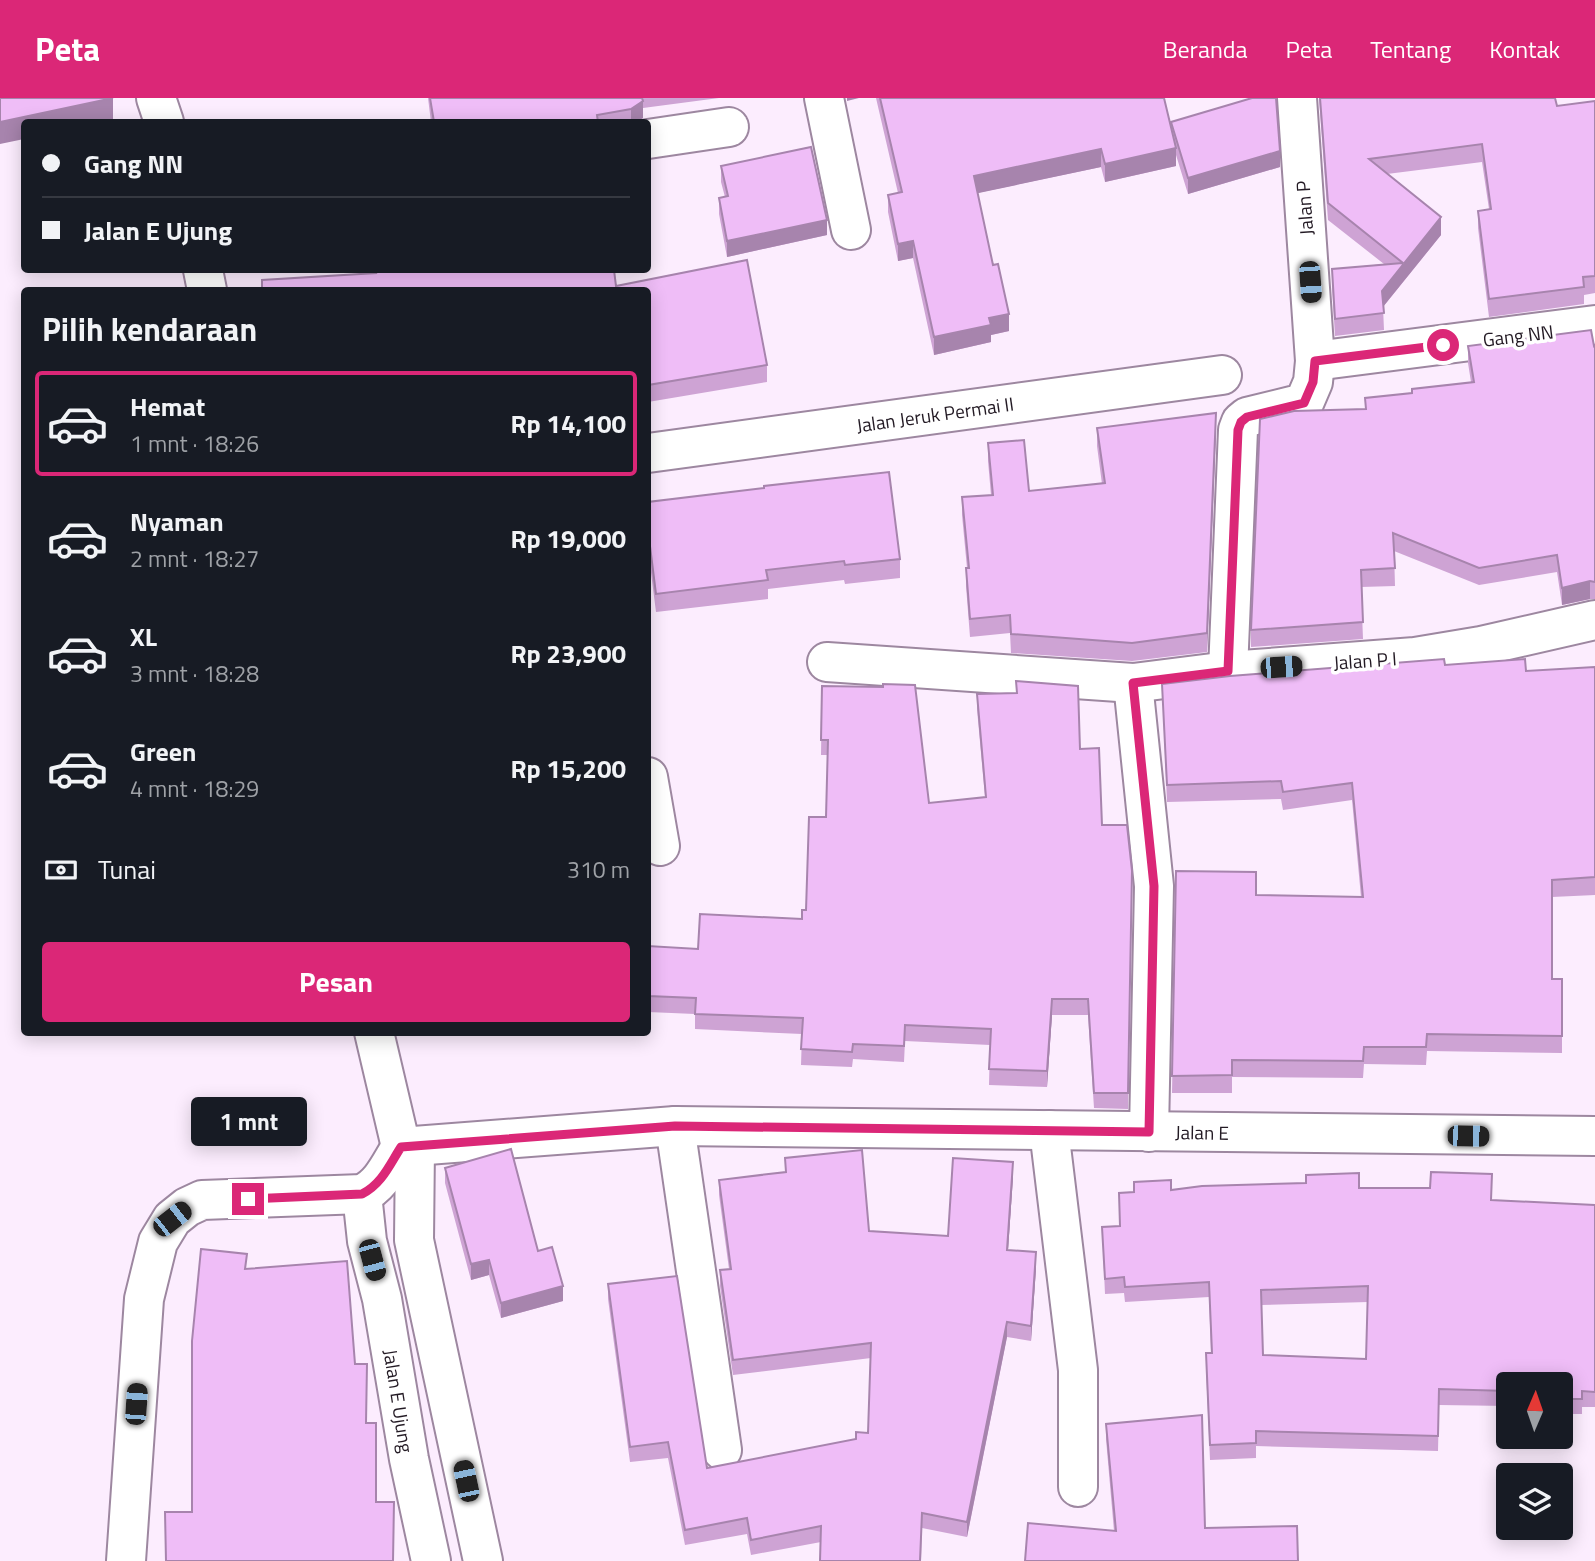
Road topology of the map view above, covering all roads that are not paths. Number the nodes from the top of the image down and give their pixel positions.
1 (156, 98) edge
2 (824, 98) edge
3 (1297, 98) edge
4 (163, 119) edge
5 (729, 127) dead end
6 (651, 139) edge
7 (851, 230) dead end
8 (1595, 325) edge
9 (1315, 361) junction
10 (1222, 375) dead end
11 (651, 453) edge
12 (1595, 620) edge
13 (827, 662) dead end
14 (1228, 671) junction
15 (1133, 683) junction
16 (651, 794) edge
17 (660, 846) dead end
18 (375, 1036) edge
19 (675, 1126) junction
20 (1049, 1130) junction
21 (1149, 1132) junction
22 (1595, 1136) edge
23 (408, 1146) junction
24 (366, 1192) junction
25 (722, 1450) dead end
26 (1079, 1487) dead end
27 (126, 1561) edge
28 (431, 1561) edge
29 (483, 1561) edge

1 - 4 street
2 - 7 street
3 - 9 street, Jalan P
5 - 6 street
8 - 9 street, Gang NN
9 - 14 street, Jalan P
10 - 11 street, Jalan Jeruk Permai II
12 - 14 street, Jalan P I
13 - 15 street, Jalan P I
14 - 15 street, Jalan P I
15 - 21 street
16 - 17 street
18 - 23 street
19 - 20 street, Jalan E
19 - 23 street, Jalan E
19 - 25 street
20 - 21 street, Jalan E
20 - 26 street
21 - 22 street, Jalan E
23 - 24 street
23 - 29 street
24 - 27 street
24 - 28 street, Jalan E Ujung

